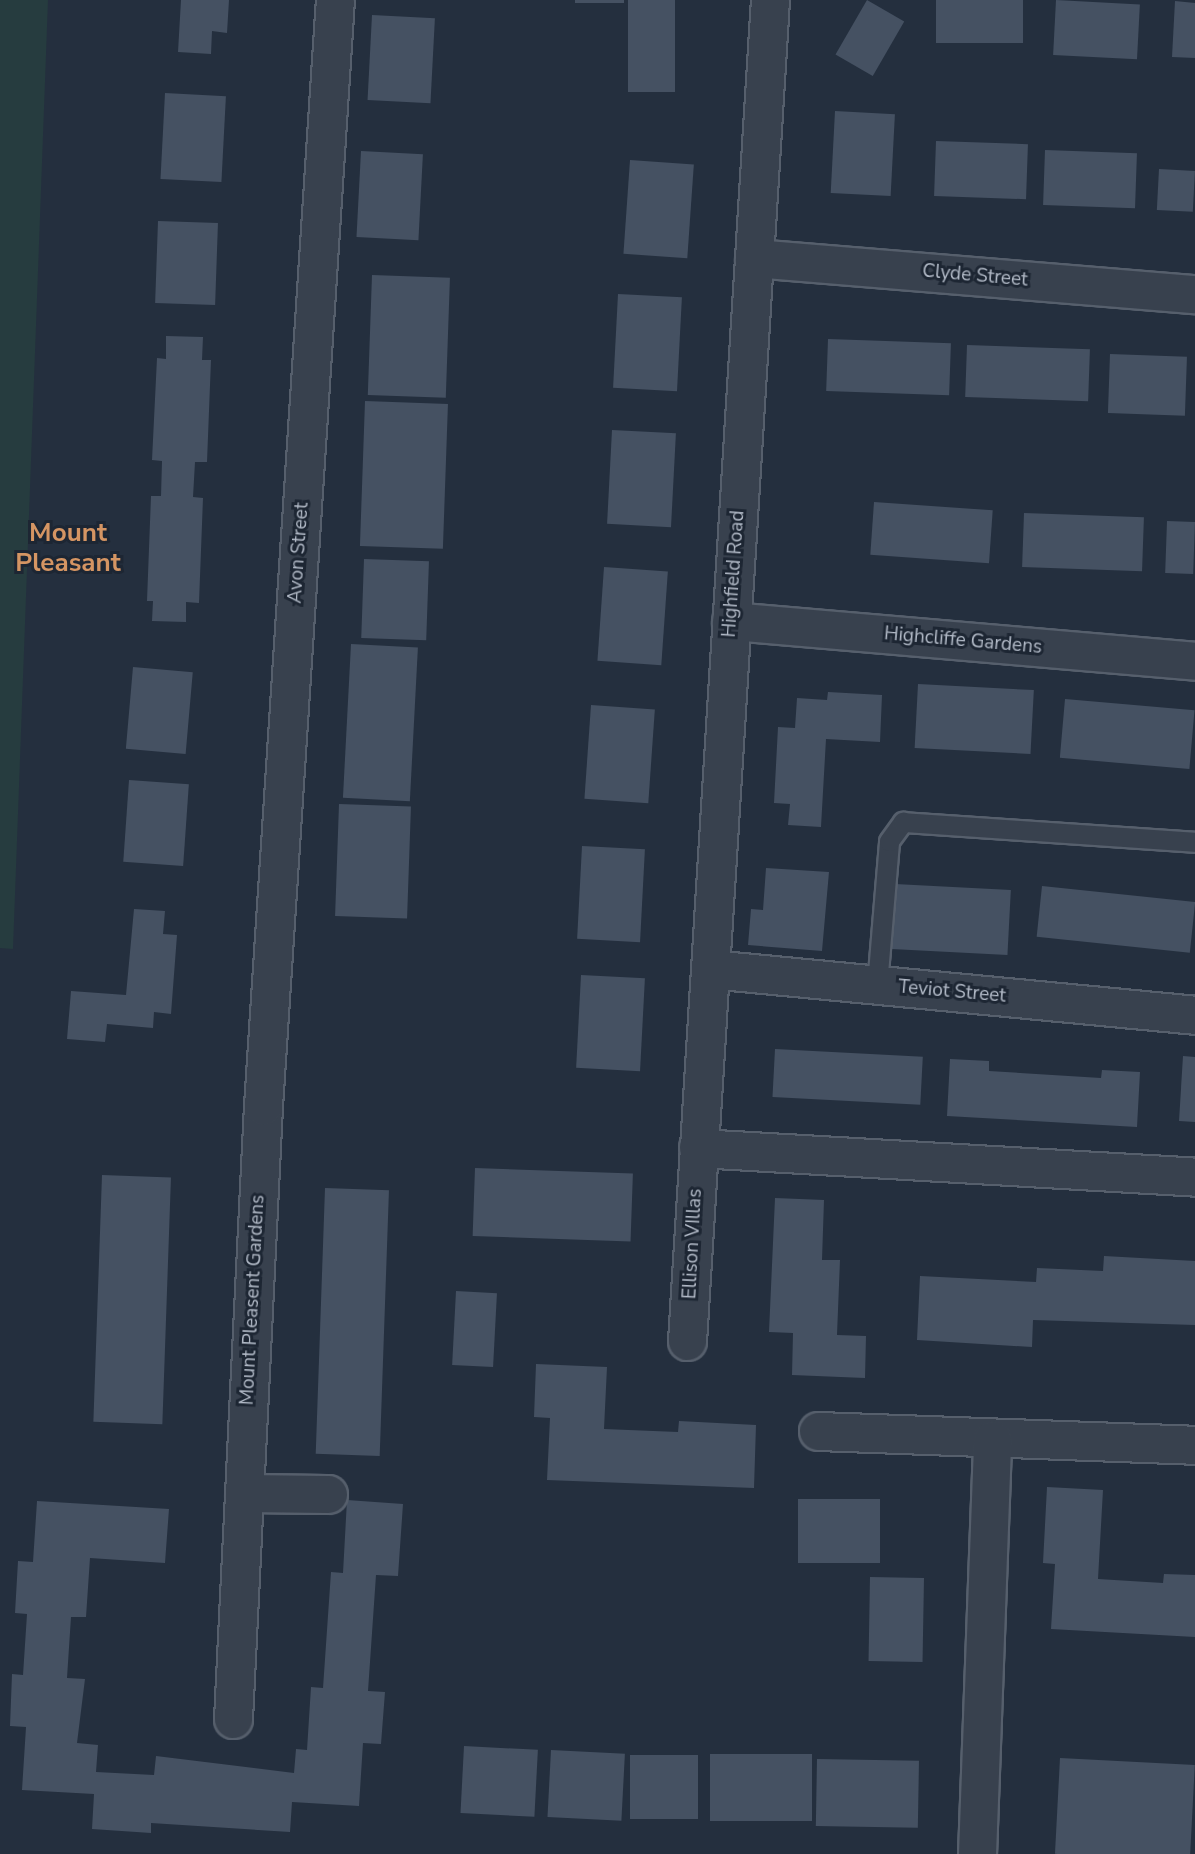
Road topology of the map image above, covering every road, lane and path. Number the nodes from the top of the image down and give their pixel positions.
1 (335, 0) edge
2 (770, 0) edge
3 (754, 258) junction
4 (1195, 294) edge
5 (731, 621) junction
6 (1195, 661) edge
7 (1195, 842) edge
8 (710, 969) junction
9 (877, 985) junction
10 (1195, 1014) edge
11 (262, 1106) joint
12 (698, 1148) junction
13 (1195, 1177) edge
14 (687, 1341) dead end
15 (818, 1431) dead end
16 (992, 1438) junction
17 (1195, 1445) edge
18 (244, 1493) junction
19 (328, 1494) dead end
20 (233, 1719) dead end
21 (977, 1854) edge

1 - 11 street, Avon Street
2 - 3 street, Highfield Road
3 - 4 street, Clyde Street
3 - 5 street, Highfield Road
5 - 6 street, Highcliffe Gardens
5 - 8 street, Highfield Road
7 - 9 lane
8 - 9 street, Teviot Street
8 - 12 street, Highfield Road
9 - 10 street, Teviot Street
11 - 18 street, Mount Pleasent Gardens
12 - 13 street
12 - 14 street, Ellison VIllas
15 - 16 street
16 - 17 street
16 - 21 street
18 - 19 street
18 - 20 street, Mount Pleasent Gardens

